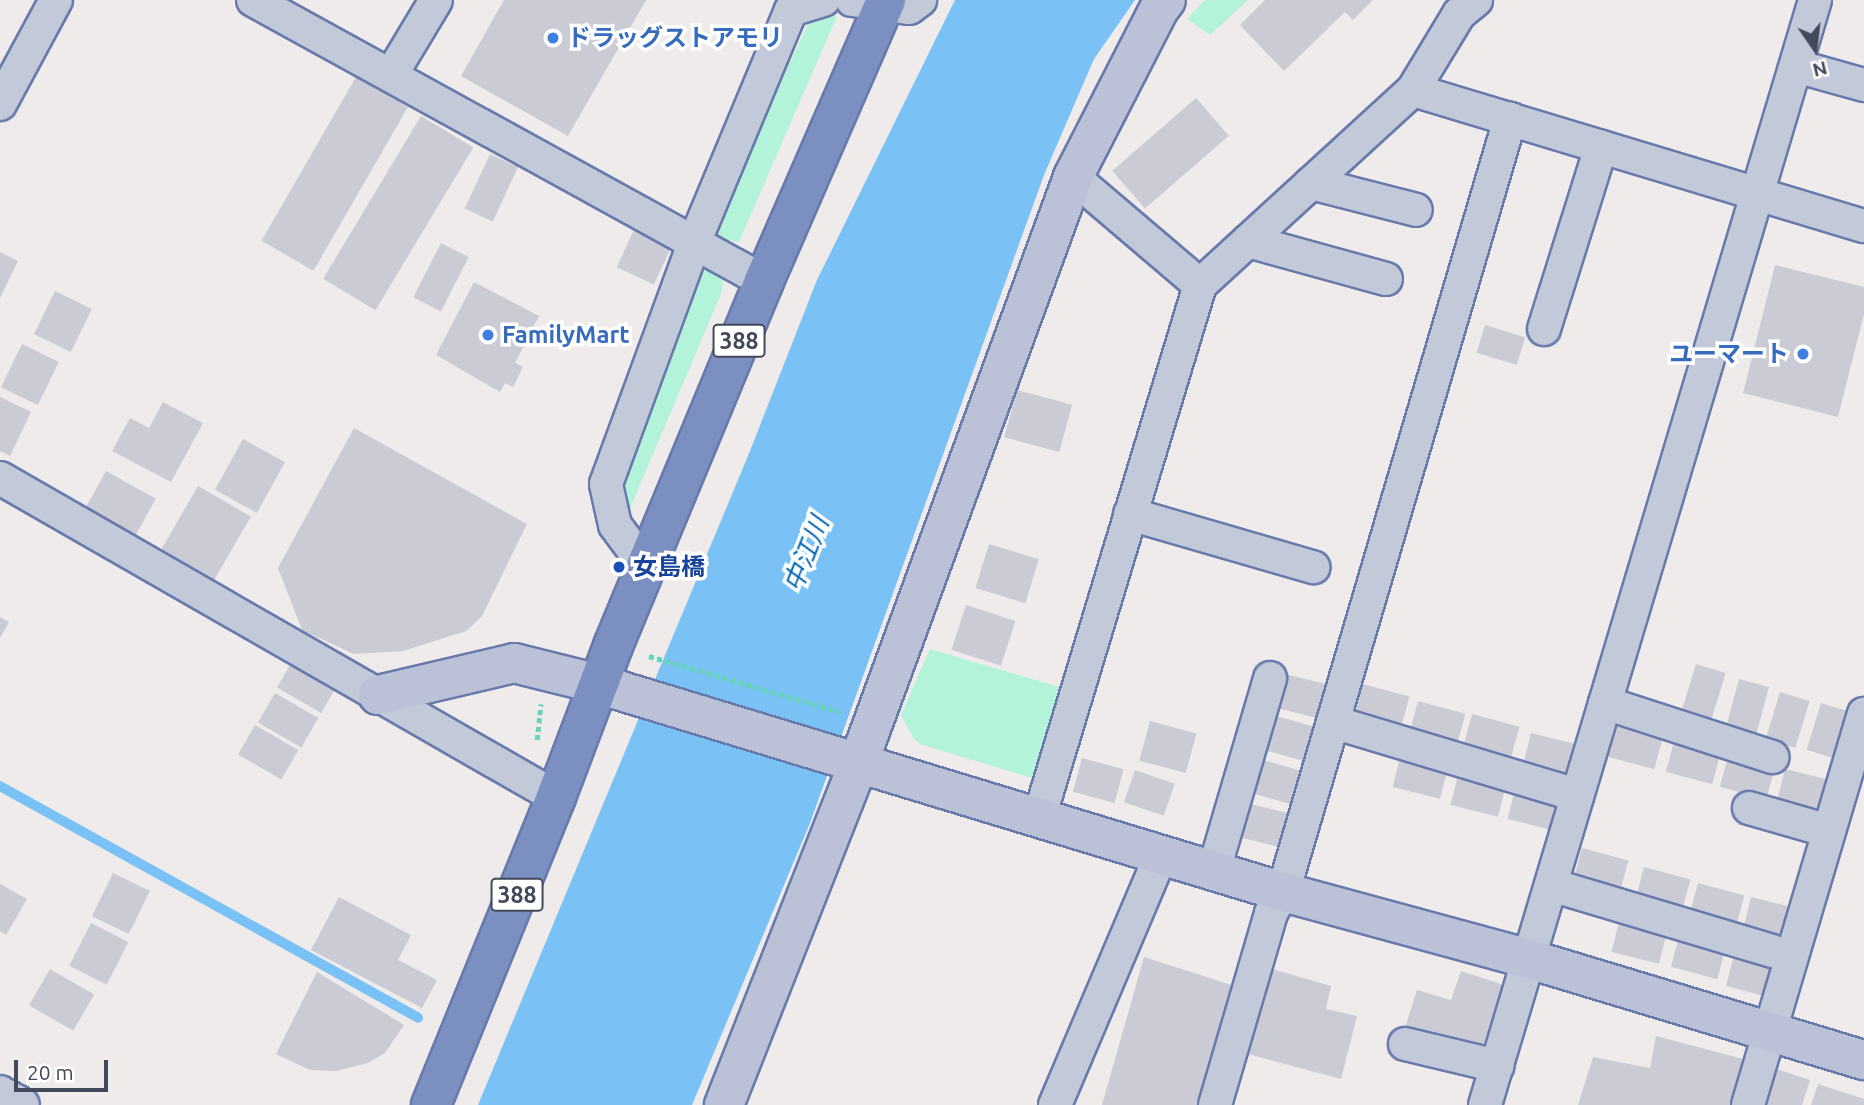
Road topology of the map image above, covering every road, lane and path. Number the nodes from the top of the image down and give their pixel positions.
1 (55, 0) edge
2 (436, 0) edge
3 (823, 0) edge
4 (1166, 0) edge
5 (1476, 0) edge
6 (1815, 0) edge
7 (885, 1) edge
8 (270, 4) edge
9 (1796, 66) junction
10 (391, 75) junction
11 (1864, 85) edge
12 (1413, 90) junction
13 (0, 104) edge
14 (1510, 119) junction
15 (1601, 147) junction
16 (1073, 177) junction
17 (1311, 183) junction
18 (1757, 194) junction
19 (1416, 210) dead end
20 (1864, 226) edge
21 (1248, 241) junction
22 (694, 243) junction
23 (1385, 279) dead end
24 (764, 282) junction
25 (1200, 285) junction
26 (1544, 329) dead end
27 (0, 478) edge
28 (1130, 514) junction
29 (646, 567) junction
30 (1313, 567) dead end
31 (649, 657) dead end
32 (1270, 678) dead end
33 (615, 689) junction
34 (378, 695) junction
35 (542, 700) dead end
36 (1605, 704) junction
37 (848, 715) dead end
38 (1864, 715) edge
39 (1333, 722) junction
40 (537, 740) dead end
41 (1772, 757) dead end
42 (848, 761) junction
43 (1577, 795) junction
44 (556, 797) junction
45 (1749, 808) dead end
46 (1039, 818) junction
47 (1829, 831) junction
48 (1161, 855) junction
49 (1214, 870) junction
50 (1551, 885) junction
51 (1283, 892) junction
52 (1772, 951) dead end
53 (1529, 959) junction
54 (1769, 1031) junction
55 (1405, 1044) dead end
56 (1864, 1060) edge
57 (1497, 1066) junction
58 (0, 1092) edge
59 (23, 1105) edge
60 (432, 1105) edge
61 (724, 1105) edge
62 (1055, 1105) edge
63 (1215, 1105) edge
64 (1485, 1105) edge
65 (1748, 1105) edge

1 - 13 street
2 - 10 street
3 - 22 street
4 - 16 street
5 - 12 street
6 - 9 street
7 - 24 highway, 388
8 - 10 street
9 - 11 street
9 - 18 street
10 - 22 street
12 - 14 street
12 - 17 street
14 - 15 street
14 - 39 street
15 - 18 street
15 - 26 street
16 - 25 street
16 - 42 street
17 - 19 street
17 - 21 street
18 - 20 street
18 - 36 street
21 - 23 street
21 - 25 street
22 - 24 street
22 - 29 street
24 - 29 highway, 388
25 - 28 street
27 - 34 street
28 - 30 street
28 - 46 street
29 - 33 highway, 388
31 - 37 path
32 - 49 street
33 - 34 street
33 - 42 street
33 - 44 highway, 388
34 - 44 street
35 - 40 path
36 - 41 street
36 - 43 street
38 - 47 street
39 - 43 street
39 - 51 street
42 - 46 street
42 - 61 street
43 - 50 street
44 - 60 highway, 388
45 - 47 street
46 - 48 street
47 - 54 street
48 - 49 street
48 - 62 street
49 - 51 street
50 - 52 street
50 - 53 street
51 - 53 street
51 - 63 street
53 - 54 street
53 - 57 street
54 - 56 street
54 - 65 street
55 - 57 street
57 - 64 street
58 - 59 street

